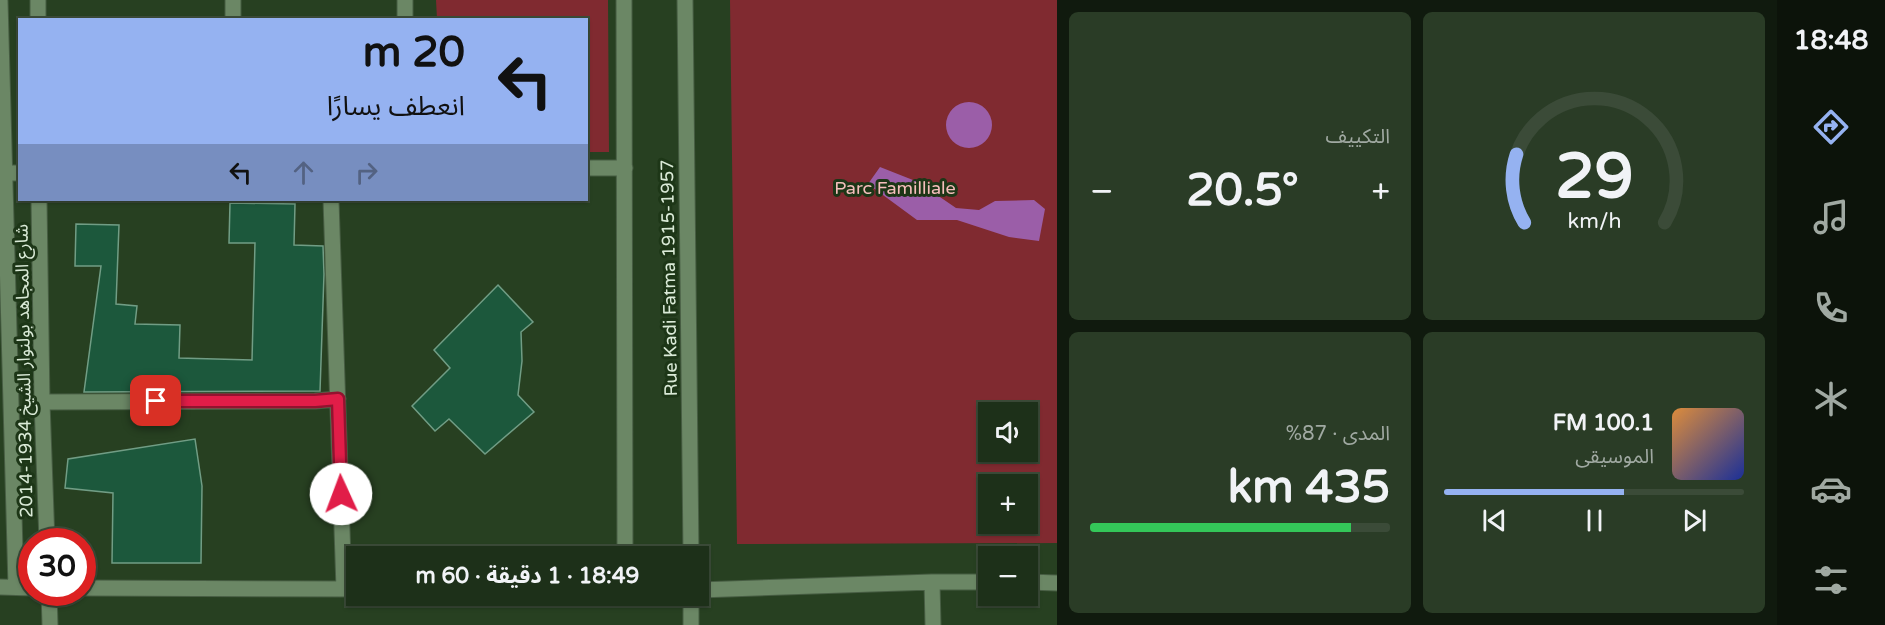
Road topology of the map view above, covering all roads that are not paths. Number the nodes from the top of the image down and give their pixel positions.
1 (38, 0) edge
2 (233, 0) edge
3 (405, 0) edge
4 (624, 0) edge
5 (685, 0) edge
6 (0, 1) edge
7 (38, 18) edge
8 (233, 18) edge
9 (405, 18) edge
10 (588, 168) edge
11 (625, 168) junction
12 (8, 173) edge
13 (39, 201) edge
14 (331, 201) edge
15 (338, 399) junction
16 (42, 402) junction
17 (22, 528) edge
18 (46, 528) edge
19 (348, 546) edge
20 (625, 546) edge
21 (691, 546) edge
22 (932, 582) junction
23 (978, 582) edge
24 (1038, 582) edge
25 (1057, 583) edge
26 (0, 587) edge
27 (18, 587) edge
28 (96, 588) edge
29 (346, 589) edge
30 (709, 590) edge
31 (49, 606) edge
32 (691, 606) edge
33 (50, 625) edge
34 (691, 625) edge
35 (933, 625) edge

1 - 7 street
2 - 8 street
3 - 9 street
4 - 11 street
5 - 21 street, Rue Kadi Fatma 1915-1957
6 - 12 street, شارع المجاهد بولنوار الشيخ 1934-2014
10 - 11 street
11 - 20 street
12 - 17 street, شارع المجاهد بولنوار الشيخ 1934-2014
13 - 16 street, شارع المجاهد بولنوار الشيخ 1934-2014
14 - 15 street
15 - 16 street
15 - 19 street
16 - 18 street, شارع المجاهد بولنوار الشيخ 1934-2014
22 - 23 street
22 - 30 street
22 - 35 street
24 - 25 street
26 - 27 street
28 - 29 street
31 - 33 street
32 - 34 street

